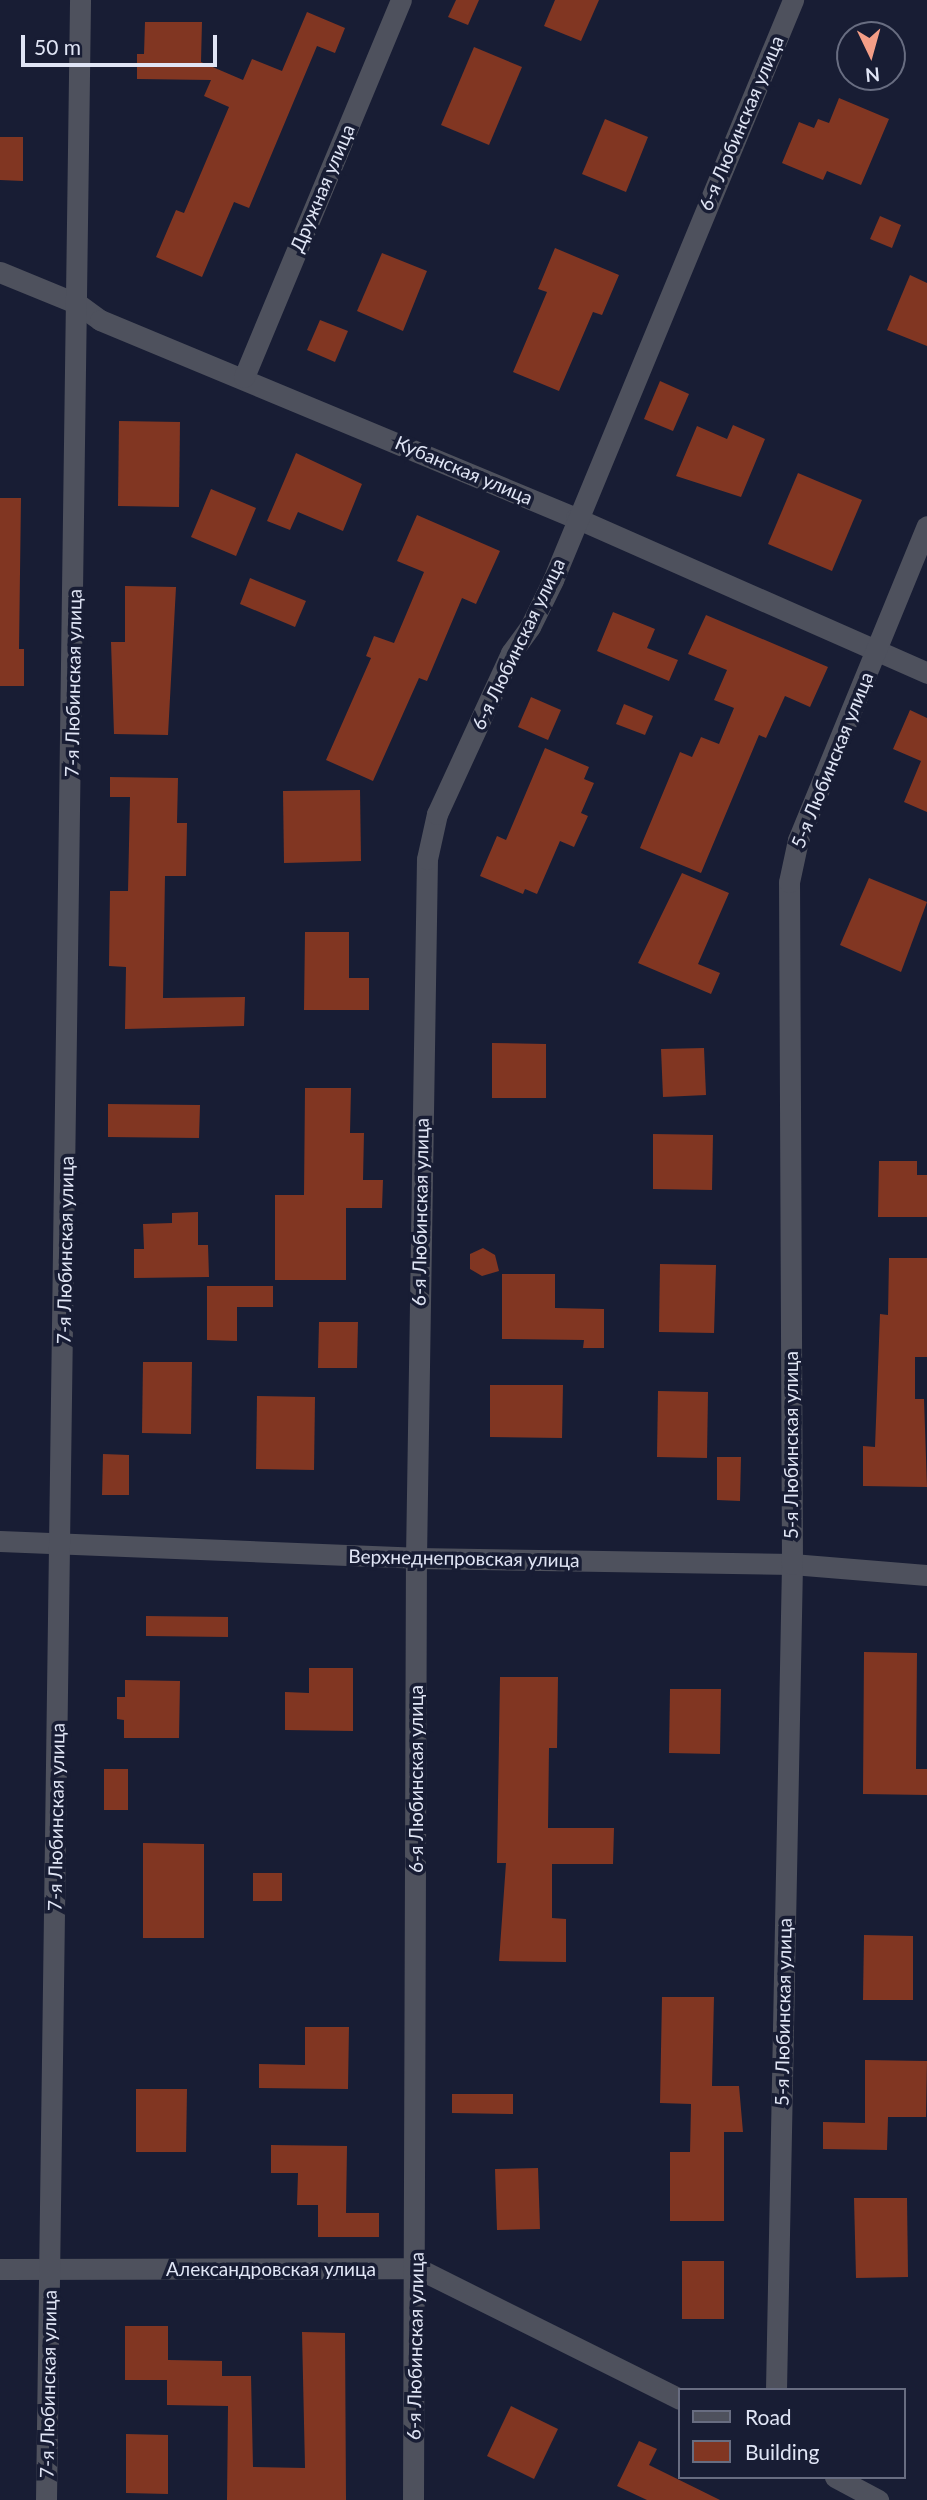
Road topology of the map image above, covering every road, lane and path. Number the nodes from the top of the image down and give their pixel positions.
1 (80, 0) edge
2 (401, 0) edge
3 (793, 0) edge
4 (0, 272) edge
5 (78, 304) junction
6 (244, 377) junction
7 (576, 517) junction
8 (927, 526) edge
9 (876, 651) junction
10 (927, 673) edge
11 (0, 1541) edge
12 (61, 1542) junction
13 (416, 1558) junction
14 (792, 1564) junction
15 (927, 1575) edge
16 (417, 2268) junction
17 (0, 2269) edge
18 (49, 2271) junction
19 (776, 2388) edge
20 (678, 2398) edge
21 (839, 2479) edge
22 (46, 2500) edge
23 (413, 2500) edge
24 (878, 2500) edge

1 - 5 street, 7-я Любинская улица
2 - 6 street, Дружная улица
3 - 7 street, 6-я Любинская улица
4 - 5 street, Кубанская улица
5 - 6 street, Кубанская улица
5 - 12 street, 7-я Любинская улица
6 - 7 street, Кубанская улица
7 - 9 street, Кубанская улица
7 - 13 street, 6-я Любинская улица
8 - 9 street, 5-я Любинская улица
9 - 10 street, Кубанская улица
9 - 14 street, 5-я Любинская улица
11 - 12 street, Верхнеднепровская улица
12 - 13 street, Верхнеднепровская улица
12 - 18 street, 7-я Любинская улица
13 - 14 street, Верхнеднепровская улица
13 - 16 street, 6-я Любинская улица
14 - 15 street, Верхнеднепровская улица
14 - 19 street, 5-я Любинская улица
16 - 18 street, Александровская улица
16 - 20 street, Александровская улица
16 - 23 street, 6-я Любинская улица
17 - 18 street, Александровская улица
18 - 22 street, 7-я Любинская улица
21 - 24 street

